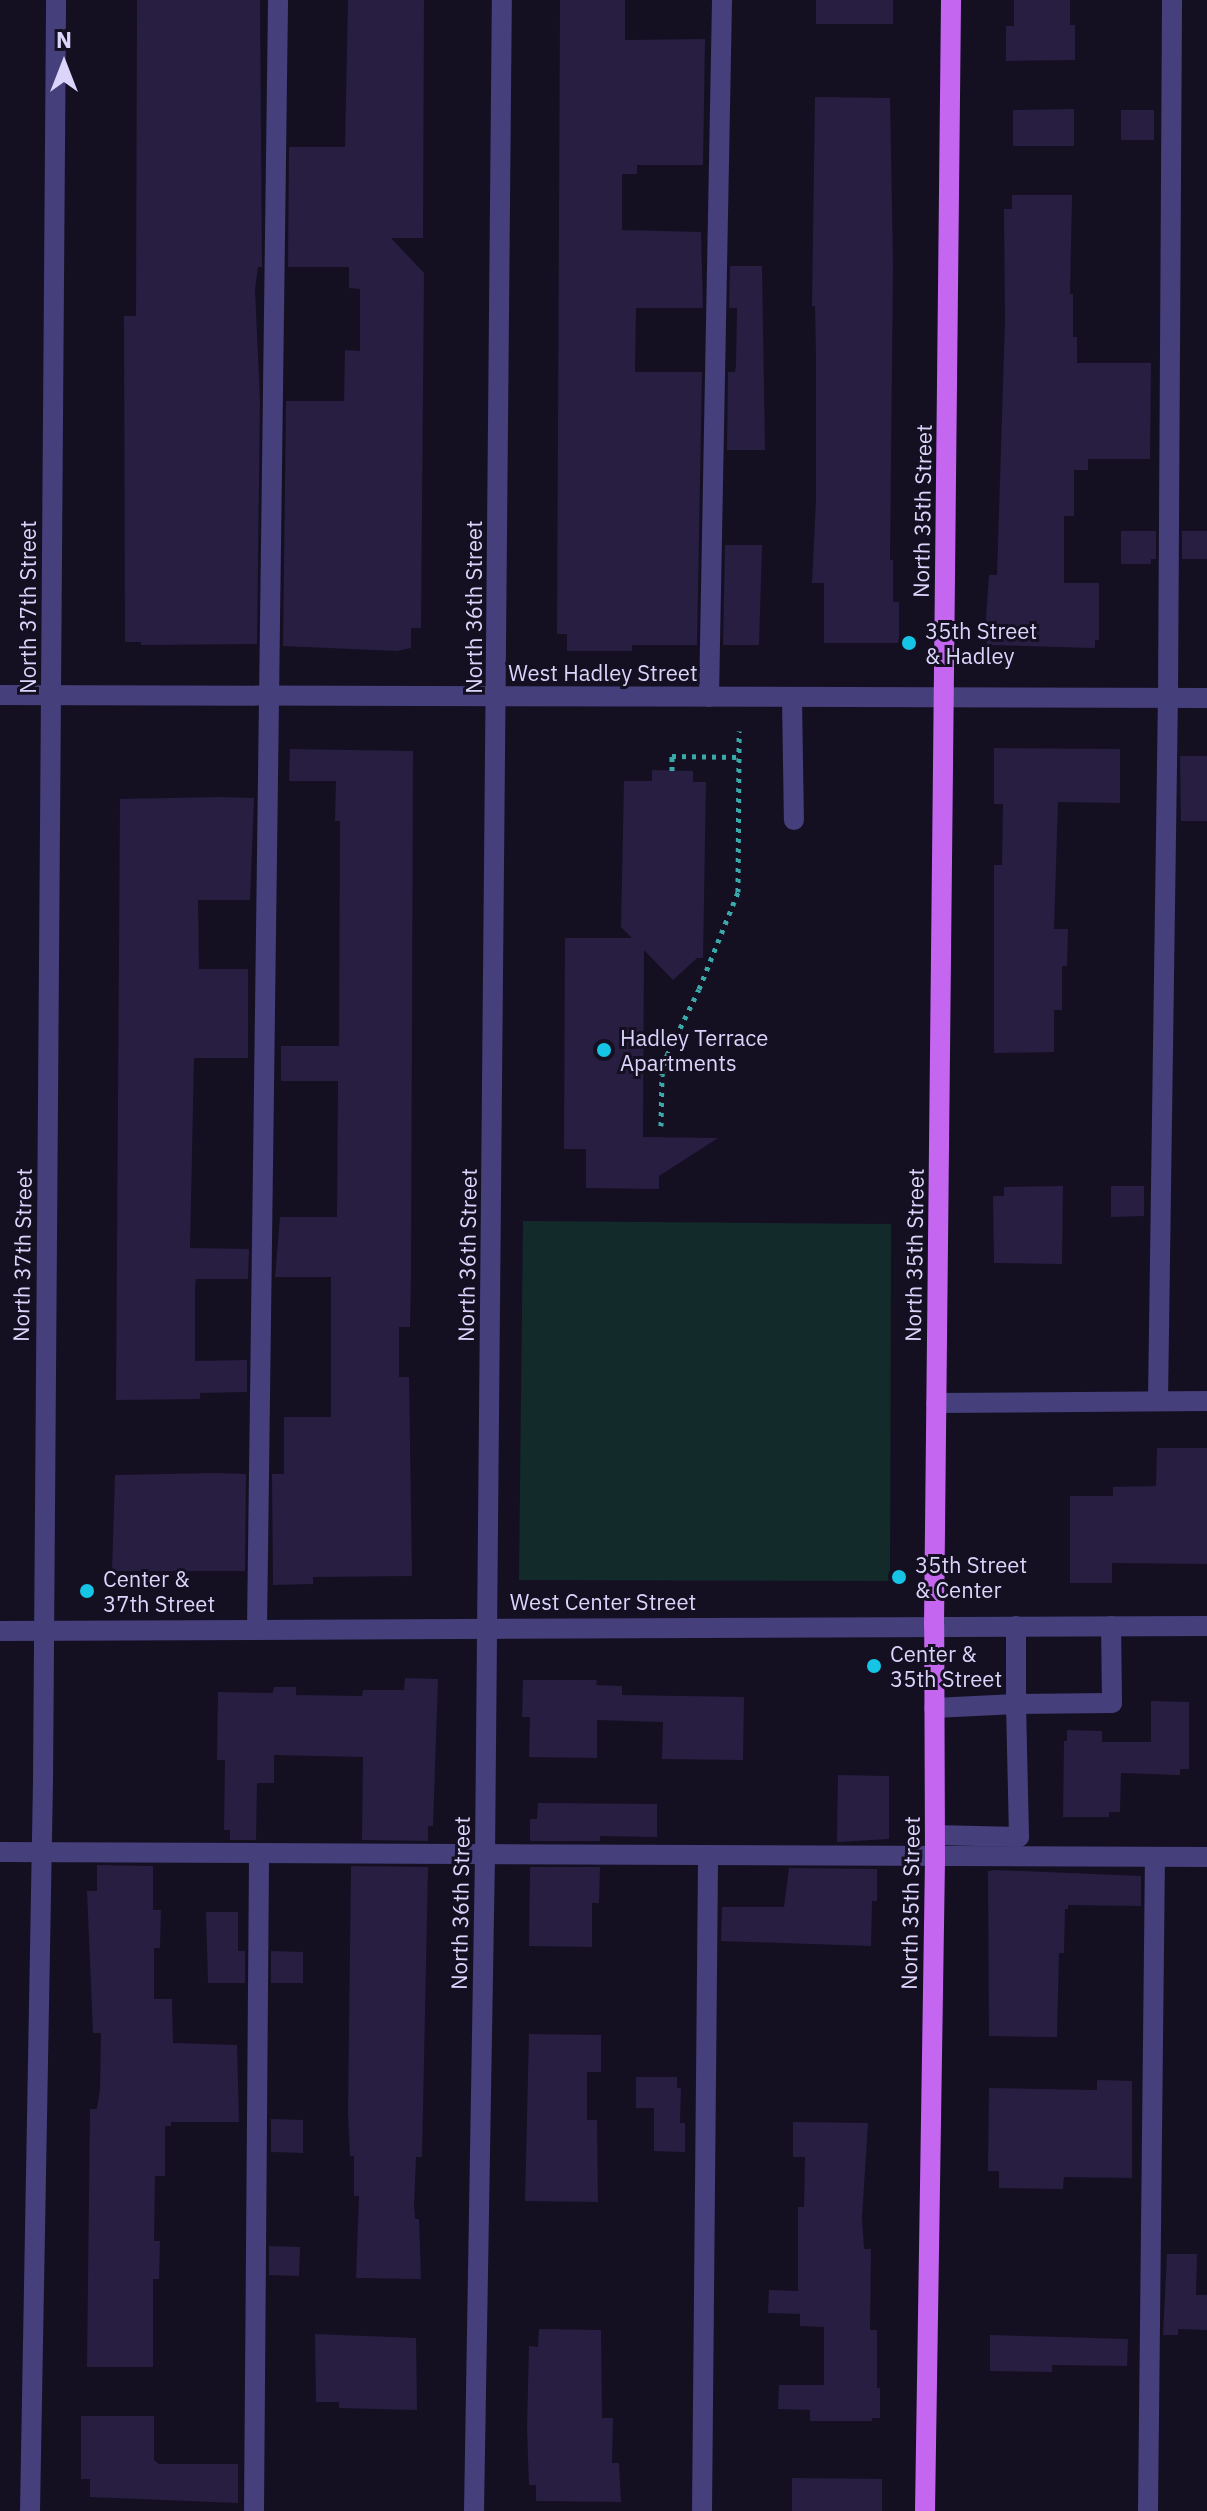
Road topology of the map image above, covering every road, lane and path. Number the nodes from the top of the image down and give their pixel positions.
1 (56, 0) edge
2 (278, 0) edge
3 (502, 0) edge
4 (722, 0) edge
5 (951, 0) edge
6 (1172, 0) edge
7 (0, 695) edge
8 (944, 696) junction
9 (51, 697) junction
10 (269, 697) junction
11 (709, 697) junction
12 (497, 698) junction
13 (792, 698) junction
14 (1168, 698) junction
15 (1207, 698) edge
16 (739, 731) dead end
17 (739, 757) junction
18 (672, 771) dead end
19 (794, 820) dead end
20 (661, 1126) dead end
21 (1158, 1401) junction
22 (1207, 1401) edge
23 (936, 1403) junction
24 (934, 1625) junction
25 (1016, 1626) junction
26 (1111, 1626) junction
27 (1207, 1626) edge
28 (486, 1627) junction
29 (257, 1629) junction
30 (0, 1631) edge
31 (44, 1631) junction
32 (1016, 1704) junction
33 (934, 1708) junction
34 (935, 1835) junction
35 (42, 1851) junction
36 (0, 1852) edge
37 (259, 1854) junction
38 (485, 1856) junction
39 (708, 1857) junction
40 (1207, 1857) edge
41 (935, 1858) junction
42 (1155, 1858) junction
43 (30, 2511) edge
44 (254, 2511) edge
45 (474, 2511) edge
46 (702, 2511) edge
47 (925, 2511) edge
48 (1148, 2511) edge

1 - 9 street, North 37th Street
2 - 10 street
3 - 12 street, North 36th Street
4 - 11 street
5 - 8 main road, North 35th Street
6 - 14 street
7 - 9 street, West Hadley Street
8 - 13 street, West Hadley Street
8 - 14 street, West Hadley Street
8 - 23 main road, North 35th Street
9 - 10 street, West Hadley Street
9 - 31 street, North 37th Street
10 - 12 street, West Hadley Street
10 - 29 street
11 - 12 street, West Hadley Street
11 - 13 street, West Hadley Street
12 - 28 street, North 36th Street
13 - 19 street
14 - 15 street, West Hadley Street
14 - 21 street
16 - 17 path
17 - 18 path
17 - 20 path
21 - 22 street
21 - 23 street
23 - 24 main road, North 35th Street
24 - 25 street, West Center Street
24 - 28 street, West Center Street
24 - 33 main road, North 35th Street
25 - 26 street, West Center Street
25 - 32 street
26 - 27 street, West Center Street
26 - 32 street
28 - 29 street, West Center Street
28 - 38 street, North 36th Street
29 - 31 street, West Center Street
30 - 31 street, West Center Street
31 - 35 street, North 37th Street
32 - 33 street
32 - 34 street
33 - 34 main road, North 35th Street
34 - 41 main road, North 35th Street
35 - 36 street
35 - 37 street
35 - 43 street, North 37th Street
37 - 38 street
37 - 44 street
38 - 39 street
38 - 45 street, North 36th Street
39 - 41 street
39 - 46 street
40 - 42 street
41 - 42 street
41 - 47 main road, North 35th Street
42 - 48 street

